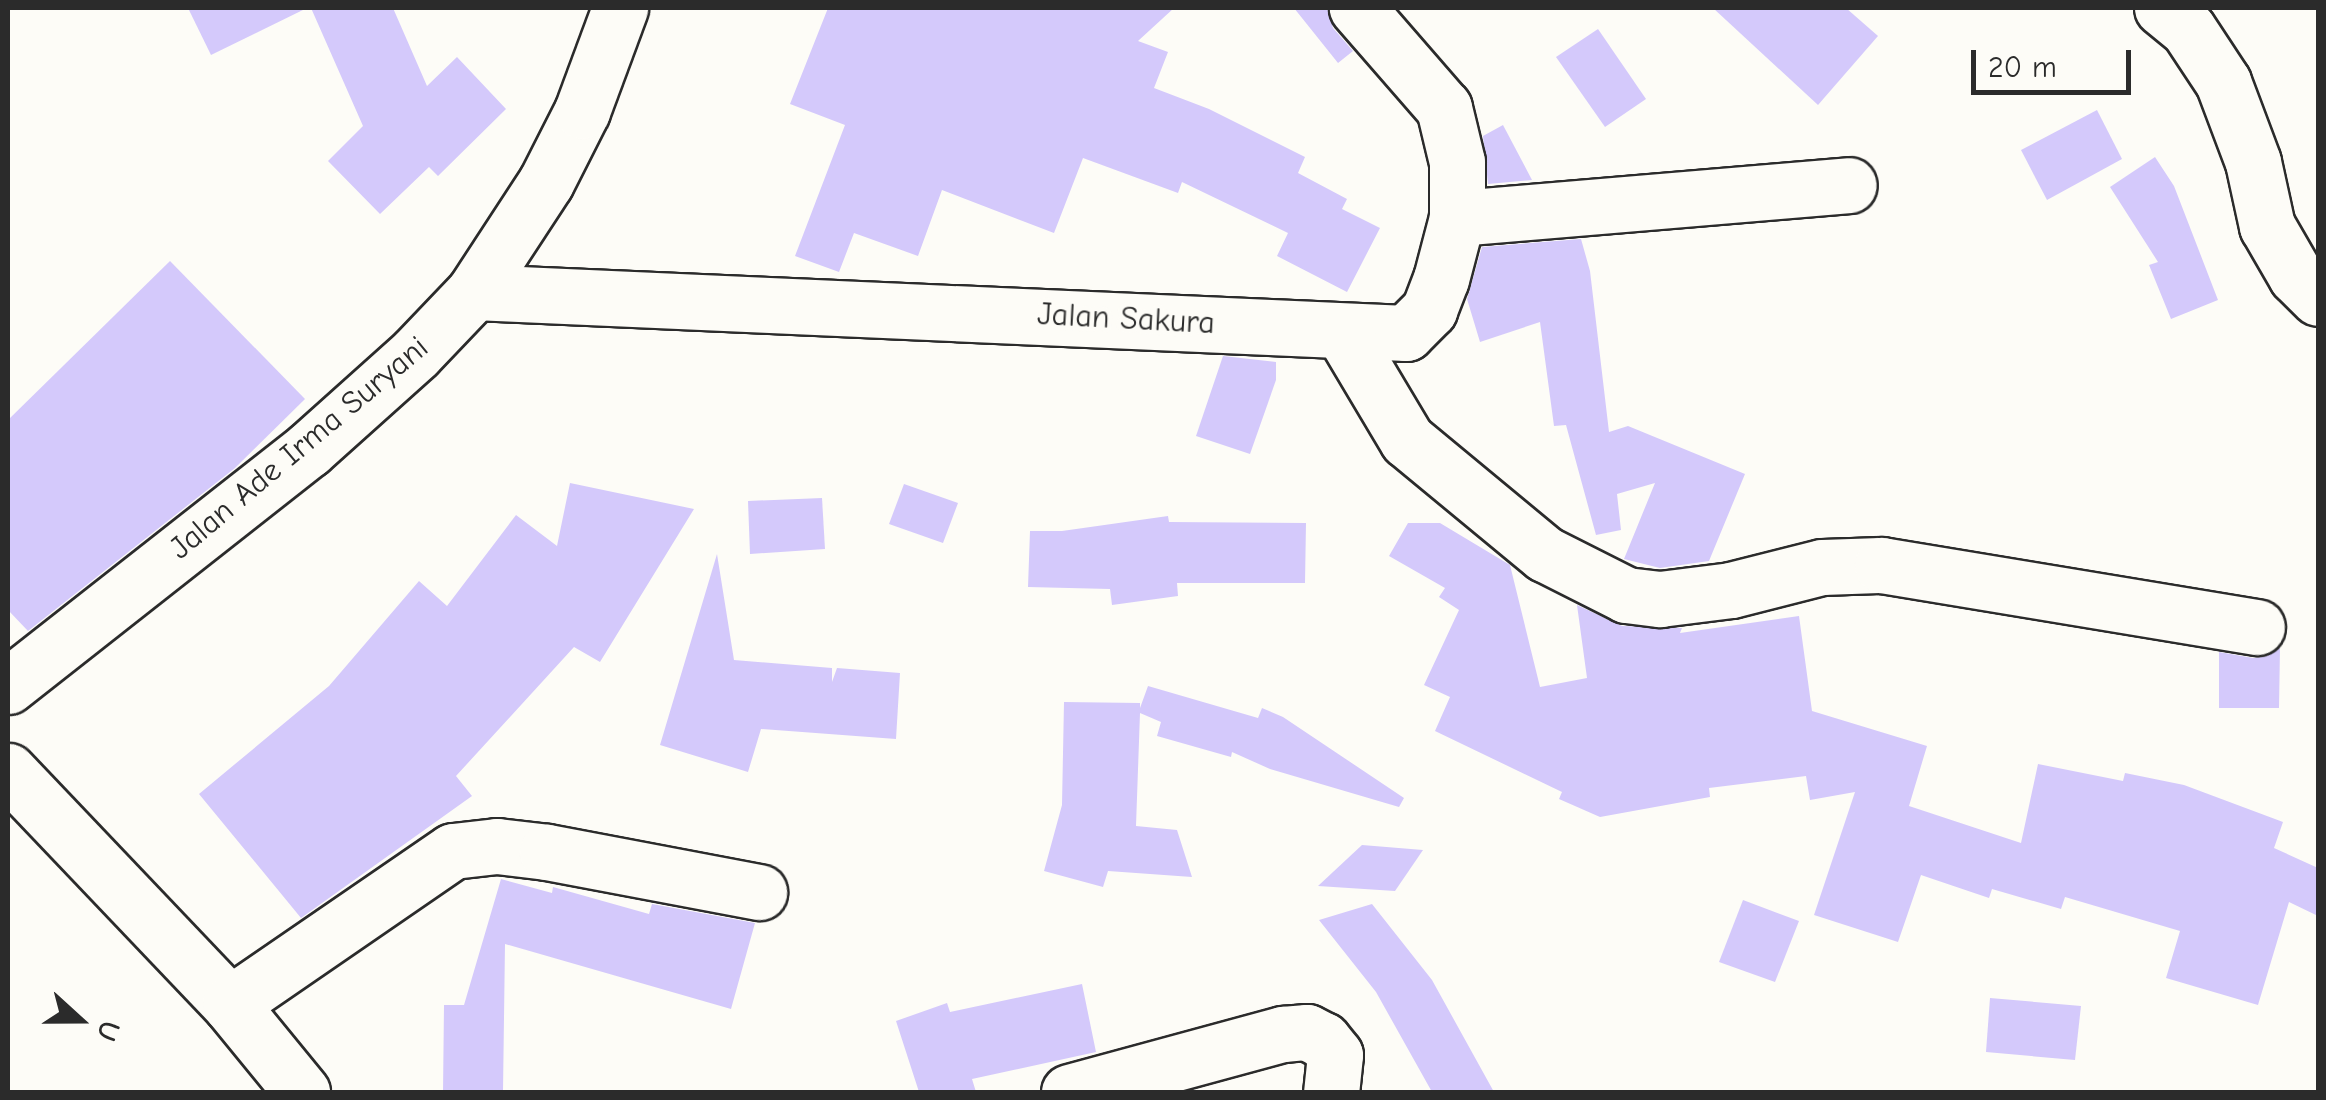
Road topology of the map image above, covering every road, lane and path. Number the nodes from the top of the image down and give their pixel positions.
1 (620, 8) edge
2 (1356, 8) edge
3 (2162, 8) edge
4 (1849, 185) dead end
5 (1457, 218) junction
6 (474, 292) junction
7 (2318, 298) edge
8 (1342, 331) junction
9 (2258, 627) dead end
10 (8, 686) edge
11 (8, 771) edge
12 (759, 892) dead end
13 (230, 1004) junction
14 (302, 1092) edge
15 (1069, 1092) edge
16 (1331, 1092) edge

1 - 6 main road, Jalan Ade Irma Suryani
2 - 5 main road, Jalan Sakura
3 - 7 main road
4 - 5 main road
5 - 8 main road, Jalan Sakura
6 - 8 main road, Jalan Sakura
6 - 10 main road, Jalan Ade Irma Suryani
8 - 9 main road
11 - 13 main road
12 - 13 main road
13 - 14 main road
15 - 16 main road

